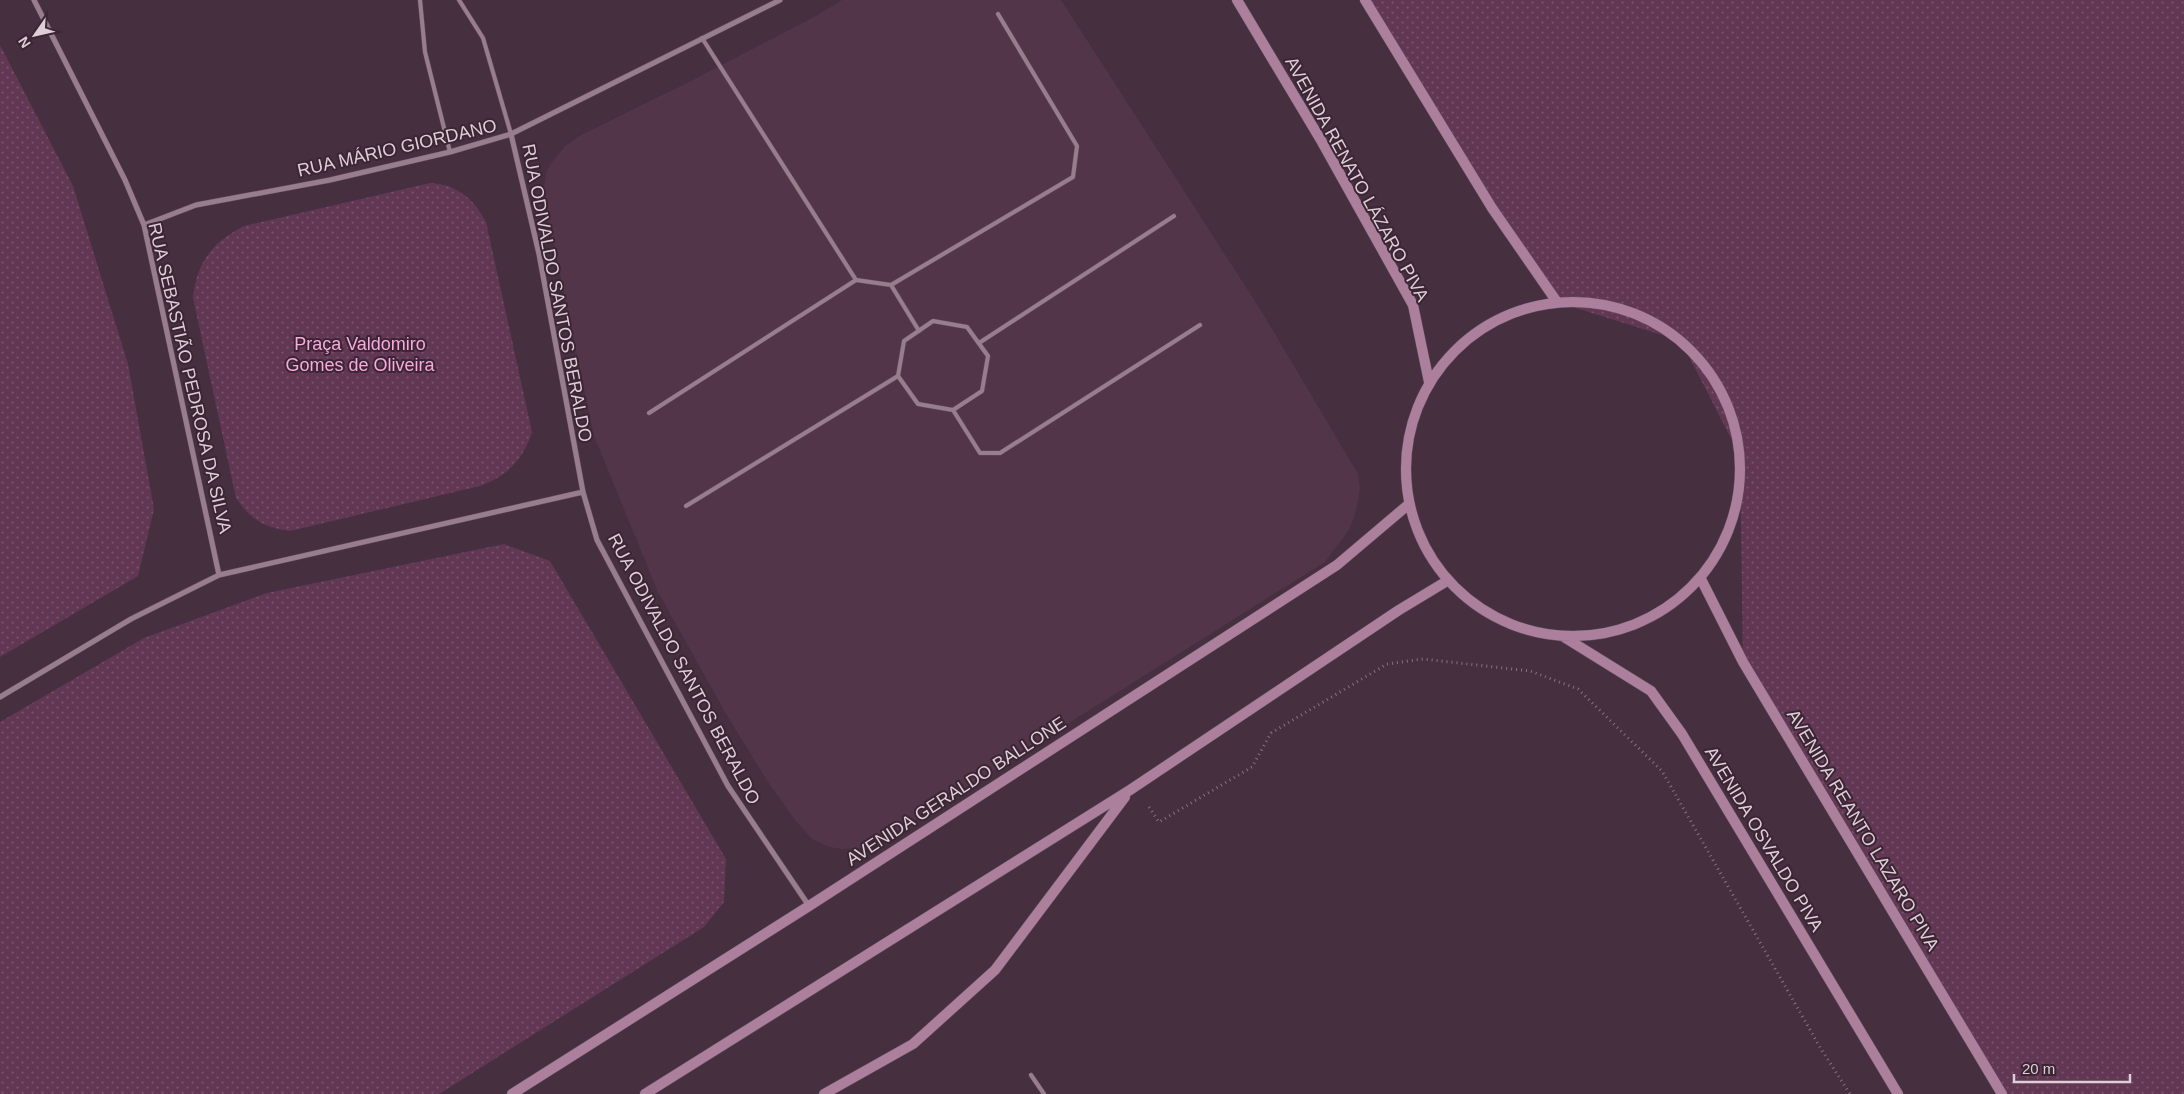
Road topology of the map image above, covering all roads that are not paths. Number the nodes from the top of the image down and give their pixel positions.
1 (34, 0) edge
2 (420, 0) edge
3 (459, 0) edge
4 (780, 0) edge
5 (1237, 0) edge
6 (1364, 0) edge
7 (998, 14) dead end
8 (702, 38) junction
9 (511, 134) junction
10 (450, 152) junction
11 (1174, 216) dead end
12 (144, 225) junction
13 (856, 280) junction
14 (891, 285) junction
15 (1557, 302) junction
16 (1200, 325) dead end
17 (919, 331) junction
18 (979, 342) junction
19 (898, 376) junction
20 (1429, 382) junction
21 (953, 410) junction
22 (648, 413) dead end
23 (583, 492) junction
24 (1409, 504) junction
25 (686, 506) dead end
26 (220, 575) junction
27 (1701, 579) junction
28 (1448, 581) junction
29 (1564, 638) junction
30 (0, 697) edge
31 (1133, 789) junction
32 (809, 906) junction
33 (1031, 1075) dead end
34 (512, 1094) edge
35 (646, 1094) edge
36 (824, 1094) edge
37 (1044, 1094) edge
38 (1898, 1094) edge
39 (2002, 1094) edge

1 - 12 street, RUA SEBASTIÃO PEDROSA DA SILVA
2 - 10 lane
3 - 9 lane
4 - 8 street, RUA MÁRIO GIORDANO
5 - 20 main road, AVENIDA RENATO LÁZARO PIVA
6 - 15 main road
7 - 14 lane
8 - 9 street, RUA MÁRIO GIORDANO
8 - 13 lane
9 - 10 street, RUA MÁRIO GIORDANO
9 - 23 street, RUA ODIVALDO SANTOS BERALDO
10 - 12 street, RUA MÁRIO GIORDANO
11 - 18 lane
12 - 26 street, RUA SEBASTIÃO PEDROSA DA SILVA
13 - 14 lane
13 - 22 lane
14 - 17 lane
15 - 20 main road
15 - 27 main road
16 - 21 lane
17 - 18 lane
17 - 19 lane
18 - 21 lane
19 - 21 lane
19 - 25 lane
20 - 24 main road
23 - 26 street
23 - 32 street, RUA ODIVALDO SANTOS BERALDO
24 - 28 main road
24 - 32 main road, AVENIDA GERALDO BALLONE
26 - 30 street
27 - 29 main road
27 - 39 main road, AVENIDA REANTO LAZARO PIVA
28 - 29 main road
28 - 31 main road
29 - 38 main road, AVENIDA OSVALDO PIVA
31 - 35 main road
31 - 36 main road
32 - 34 main road, AVENIDA GERALDO BALLONE
33 - 37 lane

